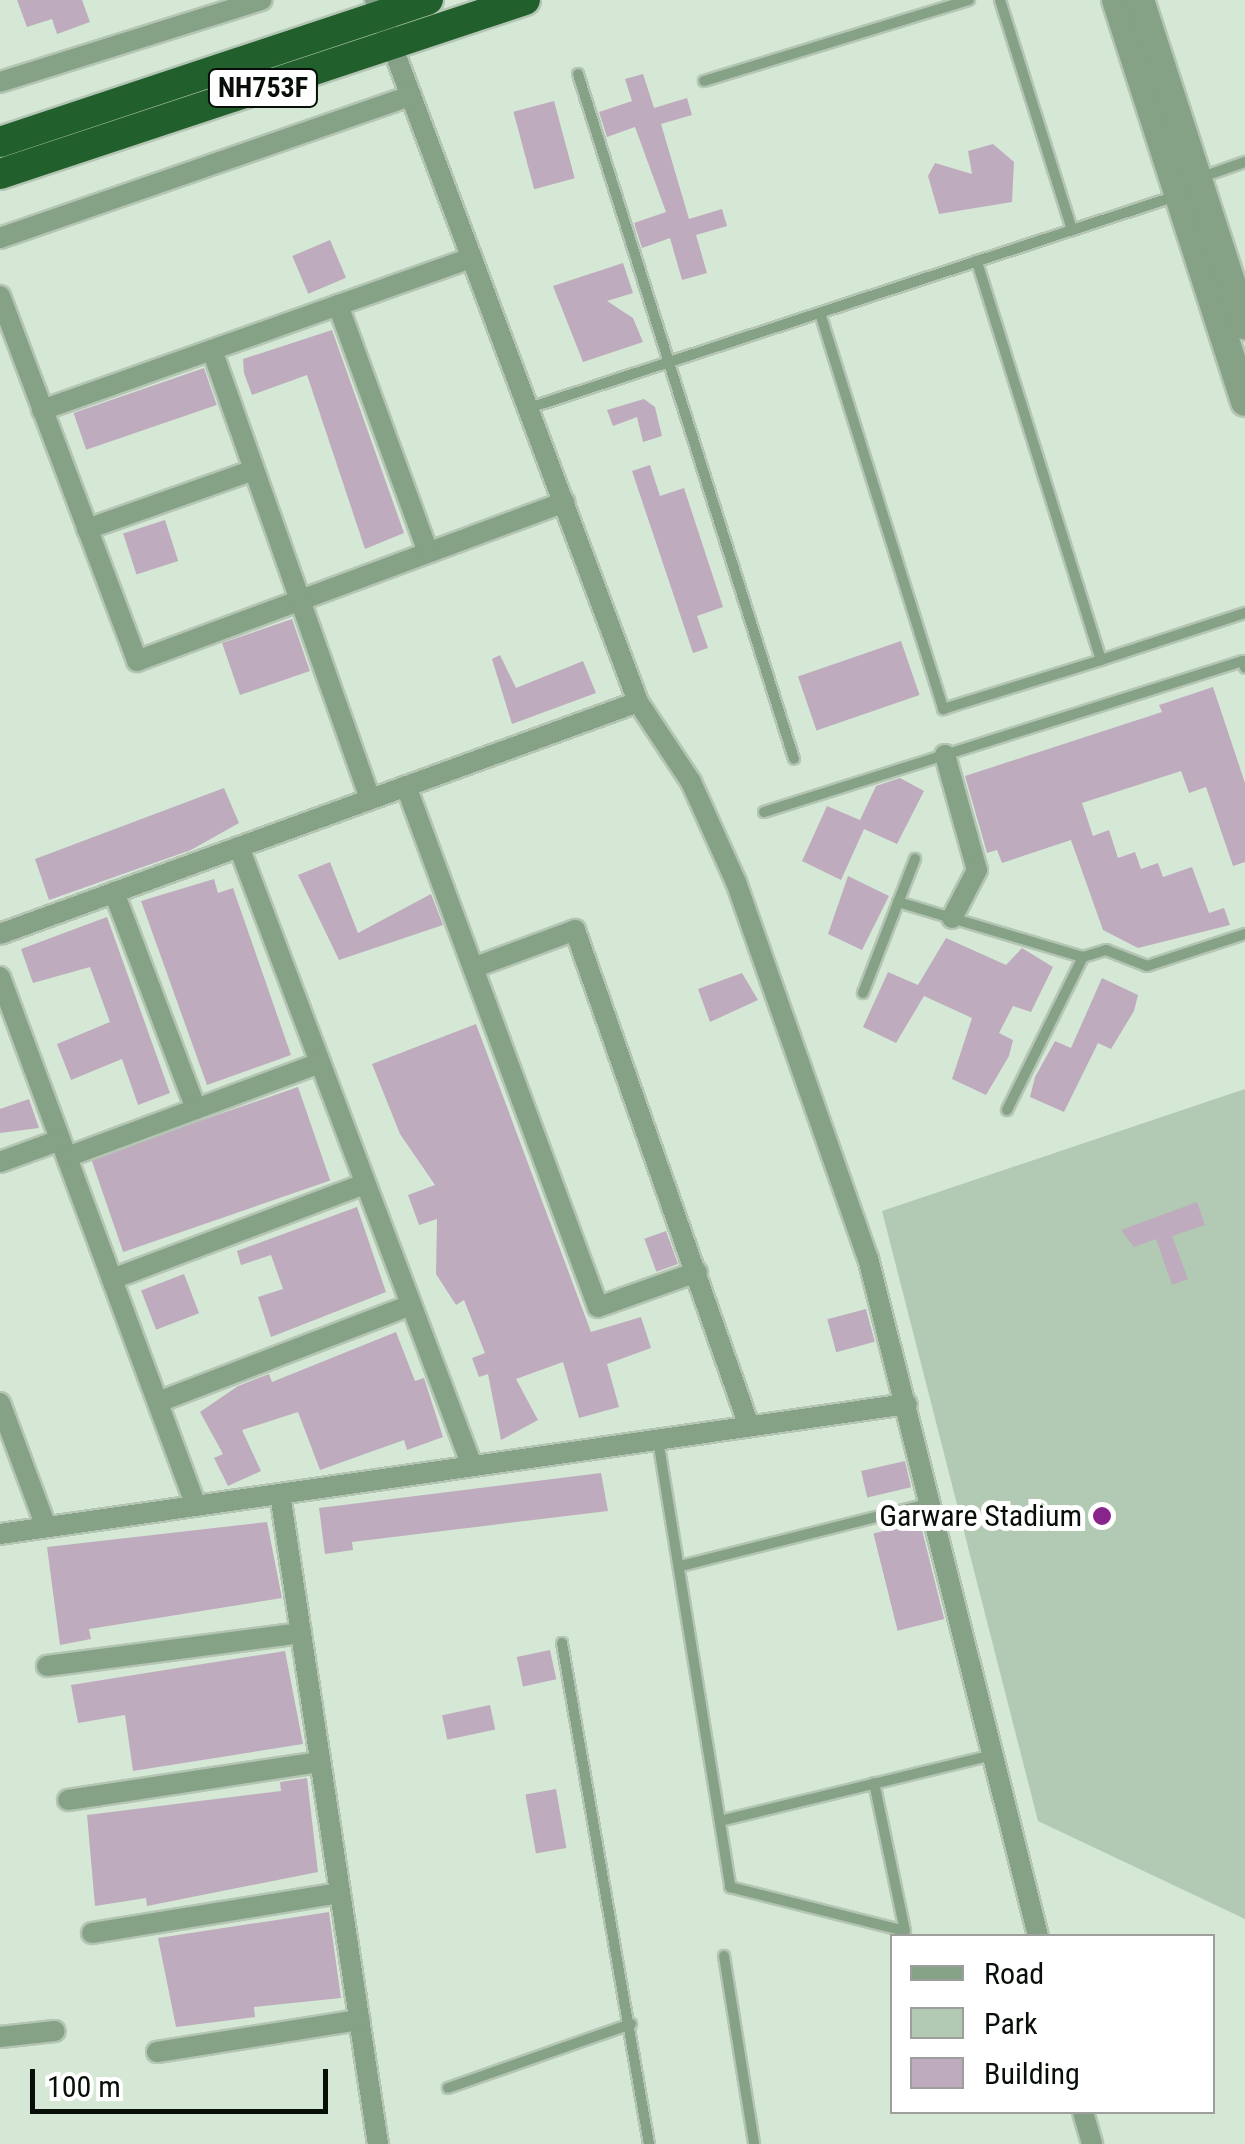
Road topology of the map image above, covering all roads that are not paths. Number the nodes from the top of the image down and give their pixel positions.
1 (260, 0) edge
2 (428, 0) edge
3 (525, 0) edge
4 (969, 0) edge
5 (1000, 0) edge
6 (1116, 0) edge
7 (1140, 0) edge
8 (227, 6) edge
9 (378, 8) edge
10 (392, 45) junction
11 (578, 74) dead end
12 (704, 80) dead end
13 (0, 82) edge
14 (411, 96) junction
15 (0, 142) edge
16 (1245, 162) edge
17 (0, 174) edge
18 (1188, 187) junction
19 (1072, 230) junction
20 (0, 238) edge
21 (472, 258) junction
22 (977, 261) junction
23 (0, 296) edge
24 (338, 305) junction
25 (820, 312) junction
26 (1245, 326) edge
27 (212, 350) junction
28 (670, 362) junction
29 (1245, 402) edge
30 (528, 408) junction
31 (42, 410) junction
32 (254, 470) junction
33 (564, 502) junction
34 (87, 529) junction
35 (428, 552) junction
36 (300, 599) junction
37 (1245, 613) edge
38 (1101, 660) junction
39 (1245, 668) edge
40 (638, 702) junction
41 (945, 754) junction
42 (794, 759) dead end
43 (406, 786) junction
44 (370, 799) junction
45 (764, 812) dead end
46 (239, 847) junction
47 (915, 859) dead end
48 (114, 892) junction
49 (898, 902) junction
50 (952, 918) junction
51 (0, 934) edge
52 (1245, 934) edge
53 (1083, 957) junction
54 (473, 968) junction
55 (0, 976) edge
56 (862, 993) dead end
57 (320, 1063) junction
58 (196, 1109) junction
59 (1007, 1110) dead end
60 (64, 1149) junction
61 (0, 1162) edge
62 (365, 1184) junction
63 (697, 1272) junction
64 (112, 1279) junction
65 (412, 1305) junction
66 (158, 1402) junction
67 (0, 1403) edge
68 (907, 1404) junction
69 (749, 1426) junction
70 (658, 1440) junction
71 (472, 1466) junction
72 (280, 1494) junction
73 (934, 1503) junction
74 (196, 1506) junction
75 (46, 1527) junction
76 (0, 1534) edge
77 (681, 1566) junction
78 (301, 1633) junction
79 (562, 1644) dead end
80 (48, 1666) dead end
81 (994, 1755) junction
82 (320, 1762) junction
83 (874, 1784) junction
84 (68, 1800) dead end
85 (720, 1821) junction
86 (340, 1893) junction
87 (92, 1933) dead end
88 (1038, 1934) edge
89 (724, 1956) dead end
90 (359, 2020) junction
91 (631, 2024) junction
92 (55, 2031) dead end
93 (0, 2037) edge
94 (157, 2052) dead end
95 (448, 2088) dead end
96 (1084, 2114) edge
97 (378, 2144) edge
98 (649, 2144) edge
99 (754, 2144) edge
100 (1092, 2144) edge

1 - 8 street
2 - 9 highway, NH753F
3 - 10 highway, NH753F
4 - 12 lane
5 - 19 lane
6 - 18 street
7 - 18 street
8 - 13 street
9 - 10 street
9 - 15 highway, NH753F
10 - 14 street
10 - 17 highway, NH753F
11 - 28 lane
14 - 20 street
14 - 21 street
16 - 18 lane
18 - 19 lane
18 - 26 street
18 - 29 street
19 - 22 lane
21 - 24 street
21 - 30 street
22 - 25 lane
22 - 38 lane
23 - 31 street
24 - 27 street
24 - 35 street
25 - 28 lane
25 - 38 lane
27 - 31 street
27 - 32 street
28 - 30 lane
28 - 42 lane
30 - 33 street
31 - 34 street
32 - 34 street
32 - 36 street
33 - 35 street
33 - 40 street
34 - 36 street
35 - 36 street
36 - 44 street
37 - 38 lane
39 - 41 lane
40 - 43 street
40 - 68 street
41 - 45 lane
41 - 50 street
43 - 44 street
43 - 54 street
44 - 46 street
46 - 48 street
46 - 57 street
47 - 49 lane
48 - 51 street
48 - 58 street
49 - 50 lane
49 - 56 lane
50 - 53 lane
52 - 53 lane
53 - 59 lane
54 - 63 street
54 - 63 street
55 - 60 street
57 - 58 street
57 - 62 street
58 - 60 street
60 - 61 street
60 - 64 street
62 - 64 street
62 - 65 street
63 - 69 street
64 - 66 street
65 - 66 street
65 - 71 street
66 - 74 street
67 - 75 street
68 - 69 street
68 - 73 street
69 - 70 street
70 - 71 street
70 - 77 lane
71 - 72 street
72 - 74 street
72 - 78 street
73 - 77 lane
73 - 81 street
74 - 75 street
75 - 76 street
77 - 85 lane
78 - 80 street
78 - 82 street
79 - 91 lane
81 - 83 lane
81 - 88 street
82 - 84 street
82 - 86 street
83 - 85 lane
83 - 85 lane
86 - 87 street
86 - 90 street
89 - 99 lane
90 - 94 street
90 - 97 street
91 - 95 lane
91 - 98 lane
92 - 93 street
96 - 100 street

